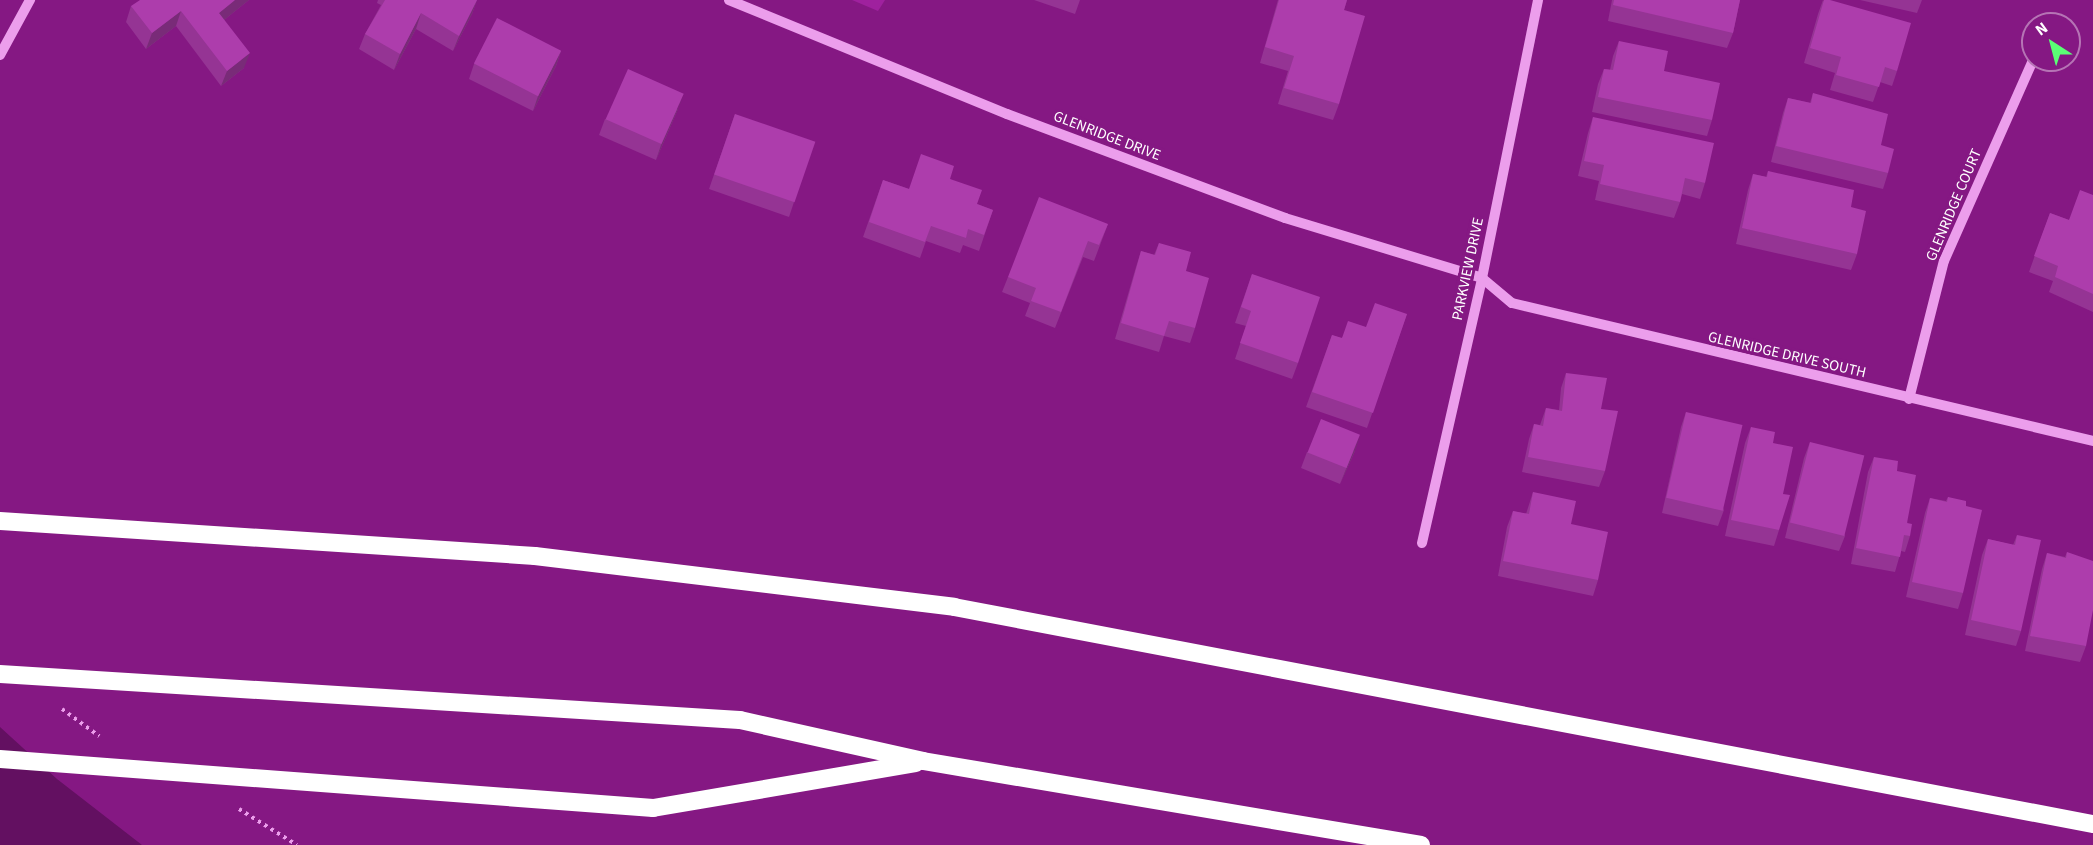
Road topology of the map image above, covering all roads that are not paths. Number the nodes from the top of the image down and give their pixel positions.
1 (30, 0) edge
2 (729, 0) edge
3 (1538, 0) edge
4 (0, 55) edge
5 (2028, 72) edge
6 (1482, 278) junction
7 (1909, 399) junction
8 (2093, 441) edge
9 (0, 521) edge
10 (1422, 543) dead end
11 (0, 674) edge
12 (0, 759) edge
13 (923, 761) junction
14 (2093, 824) edge
15 (1421, 845) edge

1 - 4 street
2 - 6 street, GLENRIDGE DRIVE
3 - 6 street, PARKVIEW DRIVE
5 - 7 street, GLENRIDGE COURT
6 - 7 street, GLENRIDGE DRIVE SOUTH
6 - 10 street, PARKVIEW DRIVE
7 - 8 street, GLENRIDGE DRIVE SOUTH
9 - 14 highway
11 - 13 highway, bridge
12 - 13 highway, bridge
13 - 15 highway

